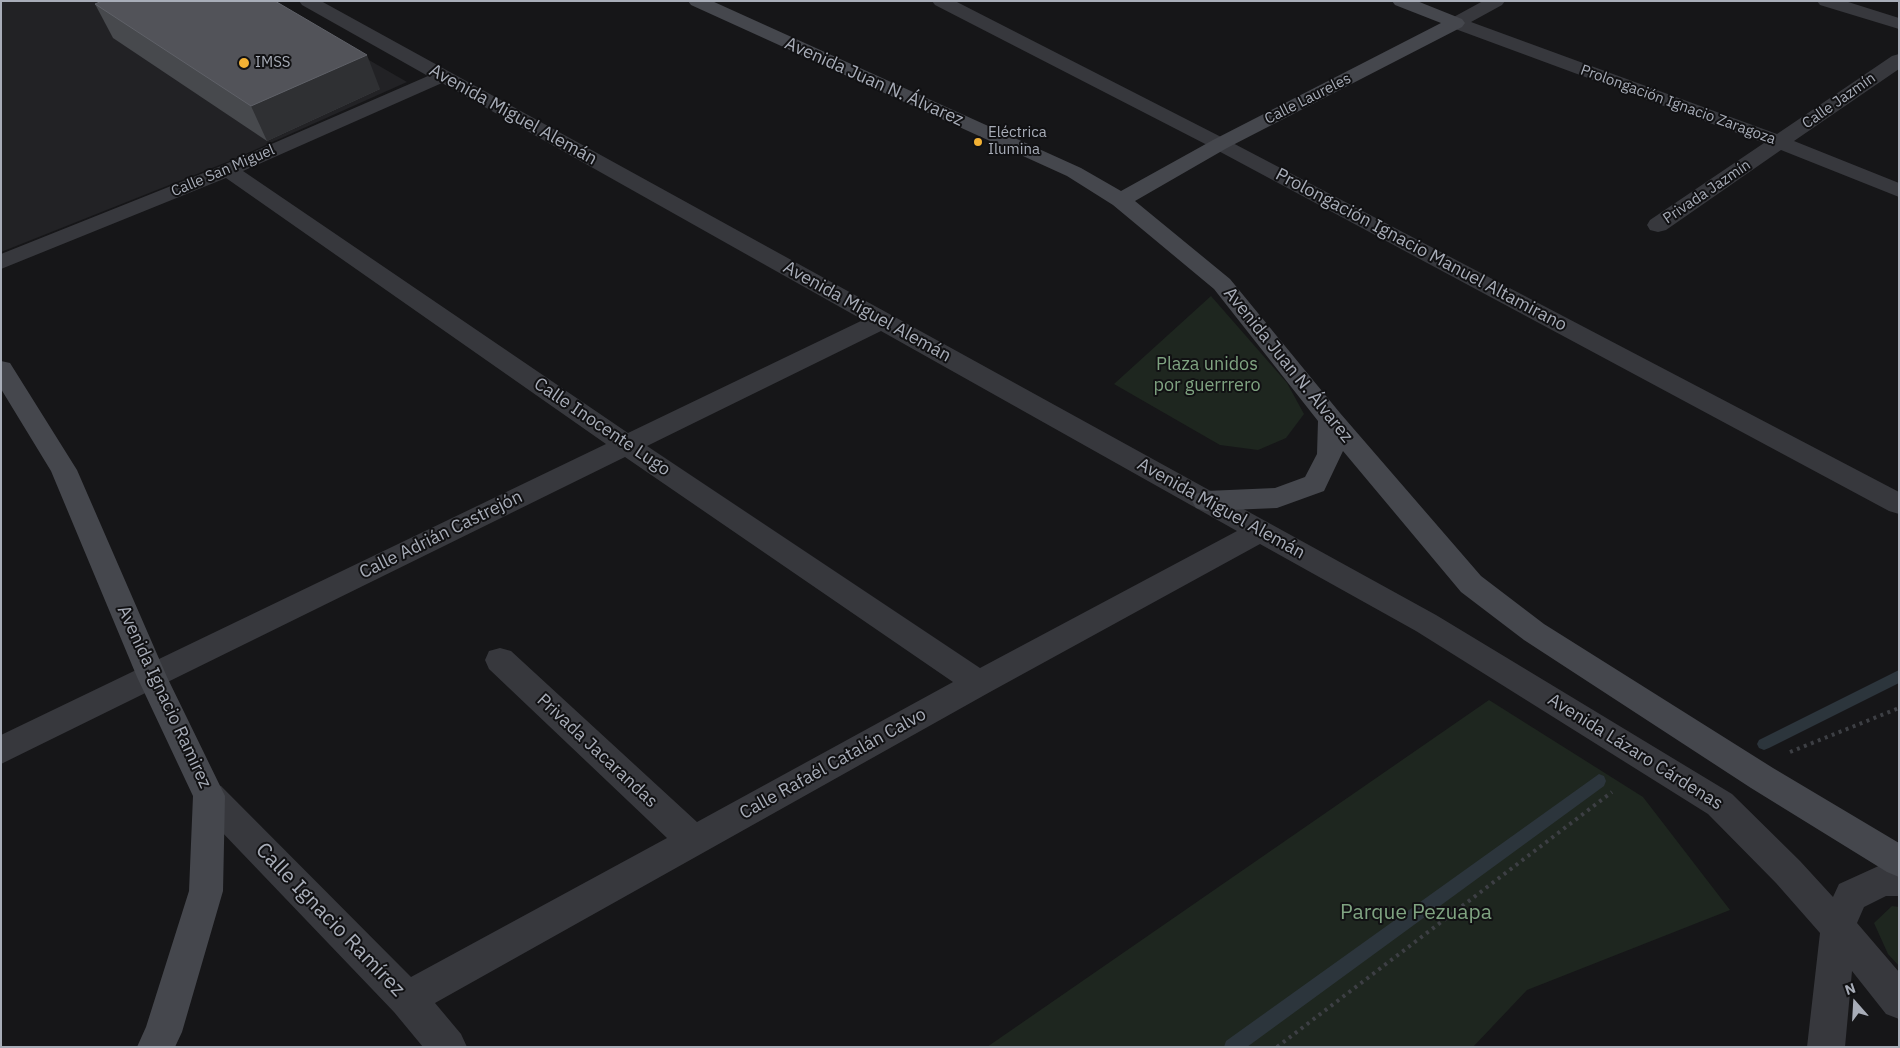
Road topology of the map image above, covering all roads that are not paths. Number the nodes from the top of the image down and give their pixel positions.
1 (308, 1) edge
2 (697, 1) edge
3 (941, 1) edge
4 (1401, 1) edge
5 (1496, 1) edge
6 (1826, 1) edge
7 (1456, 22) junction
8 (1899, 24) edge
9 (1899, 60) edge
10 (443, 76) junction
11 (1780, 142) junction
12 (1220, 144) junction
13 (228, 170) junction
14 (1899, 190) edge
15 (1121, 200) junction
16 (1658, 225) dead end
17 (1, 262) edge
18 (882, 321) junction
19 (1, 369) edge
20 (1331, 419) junction
21 (627, 445) junction
22 (1206, 501) junction
23 (1899, 504) edge
24 (1260, 531) junction
25 (1426, 623) joint
26 (500, 660) dead end
27 (152, 677) junction
28 (979, 683) junction
29 (1, 750) edge
30 (209, 796) junction
31 (694, 841) junction
32 (1899, 861) edge
33 (1899, 880) edge
34 (1838, 927) junction
35 (407, 999) junction
36 (1899, 1001) edge
37 (156, 1047) edge
38 (448, 1047) edge
39 (1826, 1047) edge

1 - 10 street, Avenida Miguel Alemán
2 - 15 main road, Avenida Juan N. Álvarez
3 - 12 street, Prolongación Ignacio Manuel Altamirano
4 - 7 main road
5 - 7 street, Calle Laureles
6 - 8 street
7 - 11 street, Prolongación Ignacio Zaragoza
7 - 12 main road, Calle Laureles
9 - 11 street, Calle Jazmín
10 - 13 street, Calle San Miguel
10 - 18 street, Avenida Miguel Alemán
11 - 14 street, Prolongación Ignacio Zaragoza
11 - 16 street, Privada Jazmín
12 - 15 main road, Calle Laureles
12 - 23 street, Prolongación Ignacio Manuel Altamirano
13 - 17 street, Calle San Miguel
13 - 21 street, Calle Inocente Lugo
15 - 20 main road, Avenida Juan N. Álvarez
18 - 21 street, Calle Adrián Castrejón
18 - 22 street, Avenida Miguel Alemán
19 - 27 main road, Avenida Ignacio Ramirez
20 - 22 main road
20 - 32 main road, Avenida Juan N. Álvarez
21 - 27 street, Calle Adrián Castrejón
21 - 28 street, Calle Inocente Lugo
22 - 24 street, Avenida Miguel Alemán
24 - 25 street, Avenida Miguel Alemán
24 - 28 street, Calle Rafaél Catalán Calvo
25 - 34 street, Avenida Lázaro Cárdenas
26 - 31 street, Privada Jacarandas
27 - 29 street, Calle Adrián Castrejón
27 - 30 main road, Avenida Ignacio Ramirez
28 - 31 street, Calle Rafaél Catalán Calvo
30 - 35 street, Calle Ignacio Ramírez
30 - 37 main road, Avenida Ignacio Ramirez
31 - 35 street, Calle Rafaél Catalán Calvo
33 - 34 street
34 - 36 street, Avenida Lázaro Cárdenas
34 - 39 street
35 - 38 street, Calle Ignacio Ramírez

